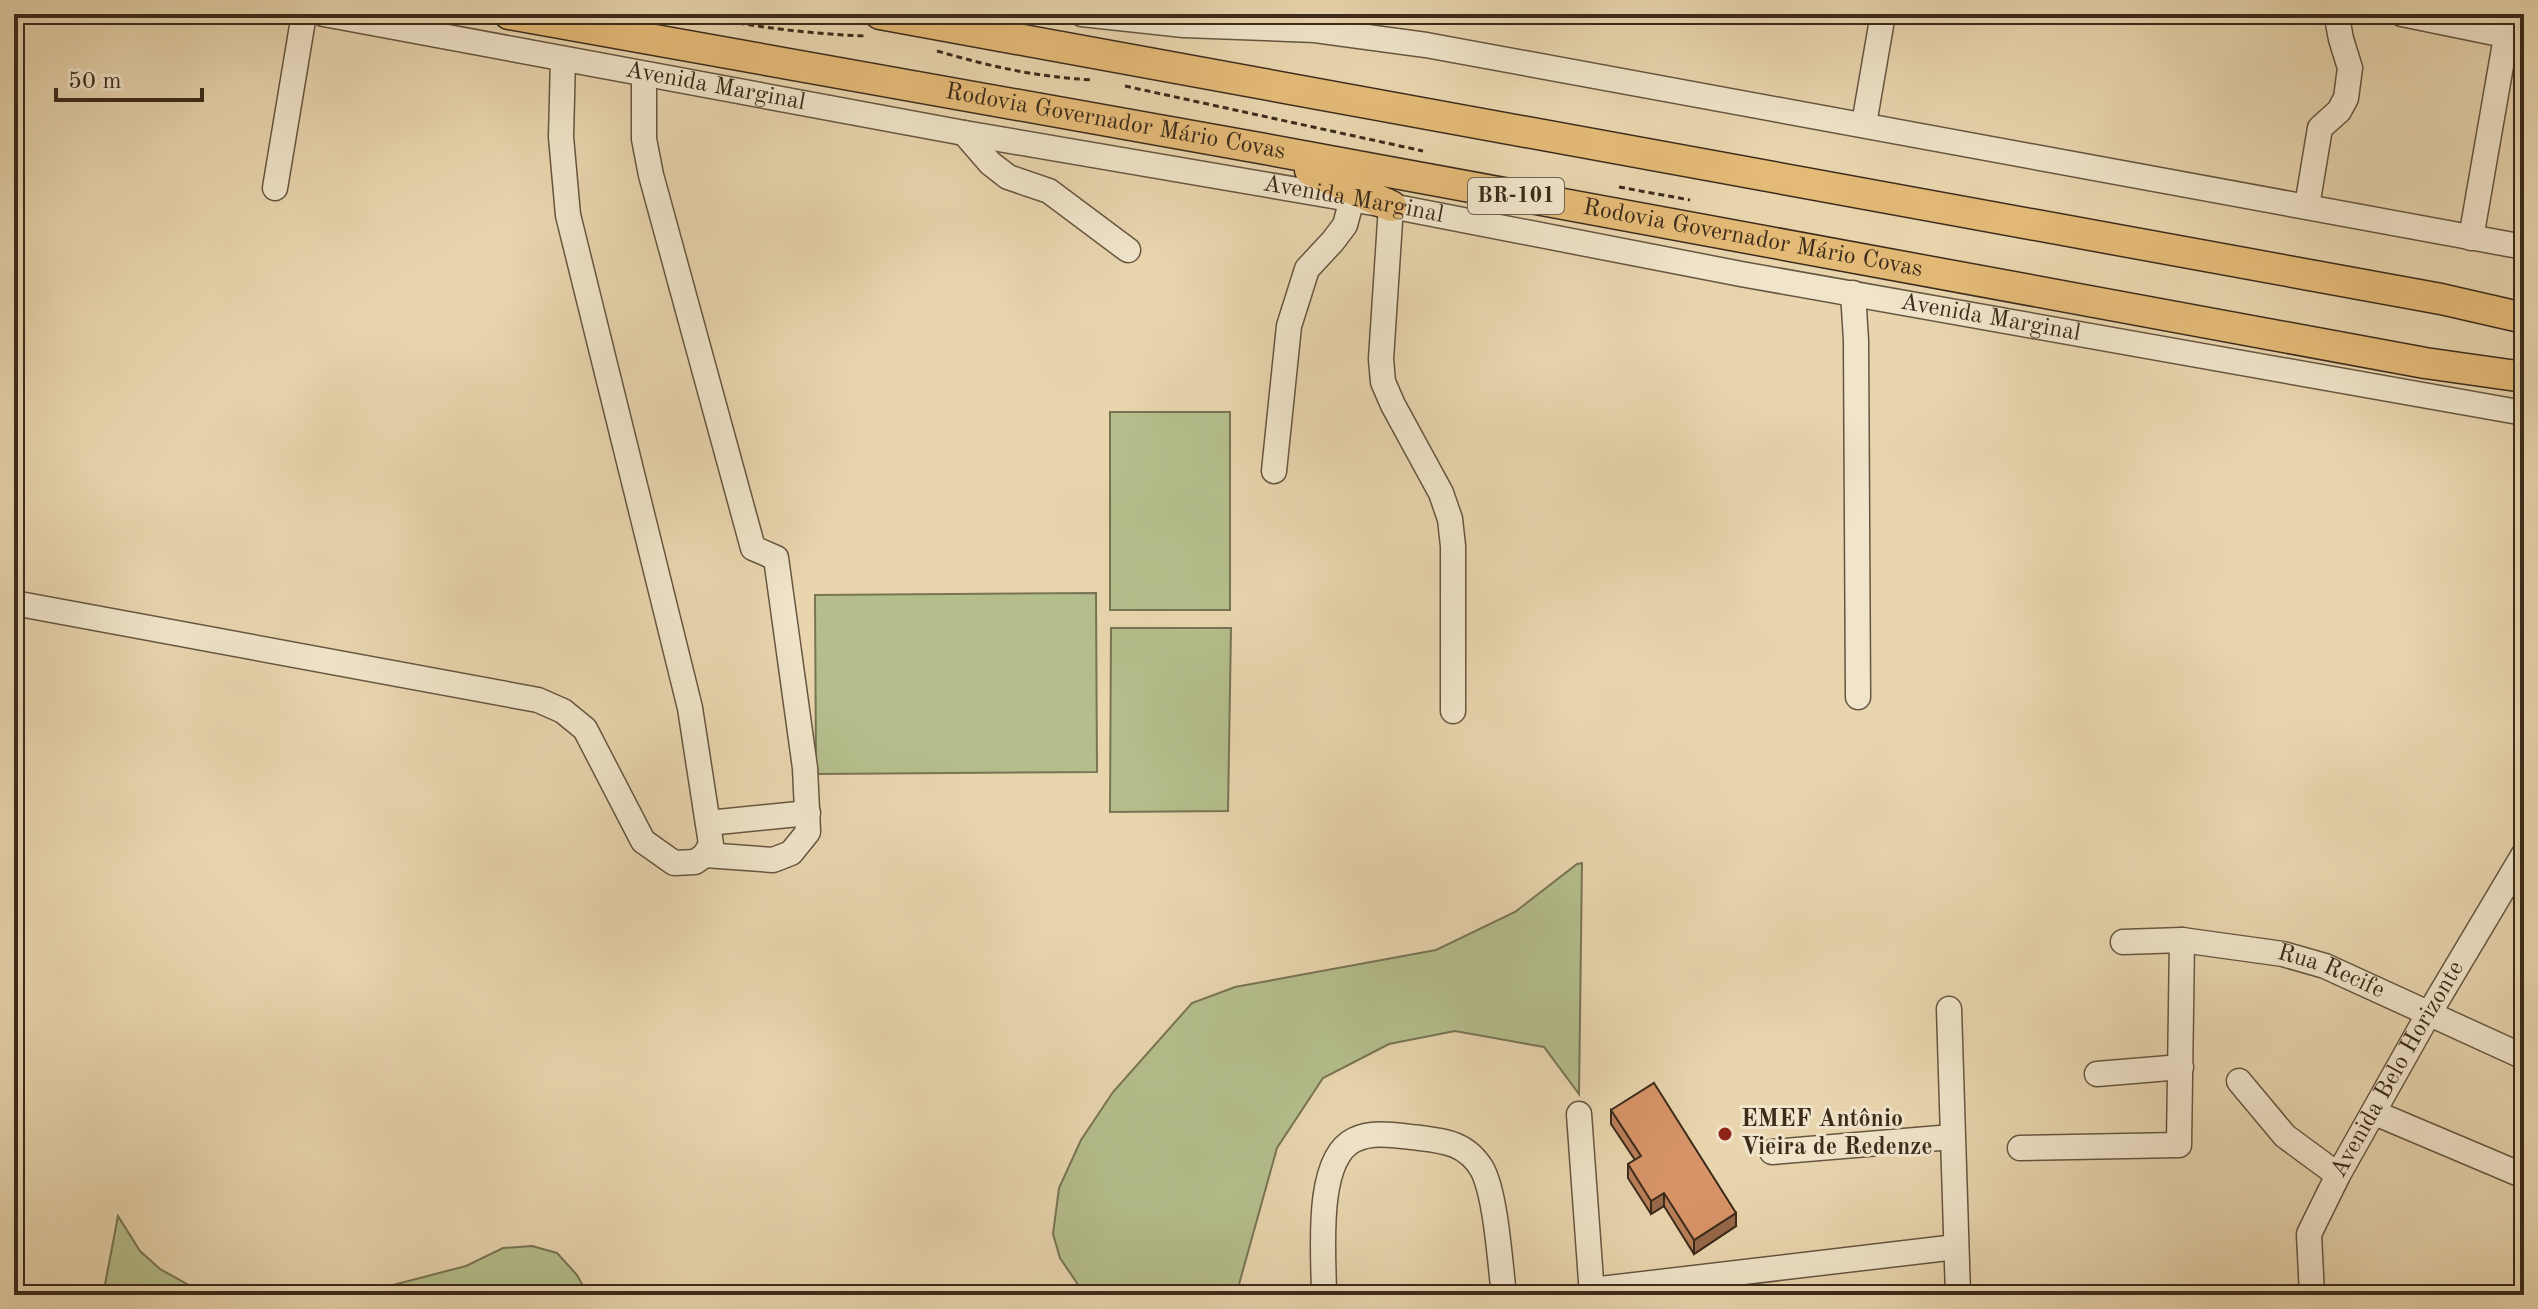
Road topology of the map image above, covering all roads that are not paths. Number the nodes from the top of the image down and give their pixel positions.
1 (304, 14) edge
2 (324, 14) edge
3 (509, 14) edge
4 (880, 14) edge
5 (1082, 14) edge
6 (1883, 14) edge
7 (2340, 14) edge
8 (2402, 14) edge
9 (1284, 15) edge
10 (1315, 30) junction
11 (2513, 30) edge
12 (563, 59) junction
13 (644, 74) junction
14 (1864, 124) junction
15 (964, 133) junction
16 (1265, 149) junction
17 (275, 188) dead end
18 (1352, 199) junction
19 (1391, 206) junction
20 (2307, 206) junction
21 (2471, 238) junction
22 (2524, 247) edge
23 (1128, 250) dead end
24 (1853, 293) junction
25 (2524, 318) edge
26 (2524, 377) edge
27 (2524, 413) edge
28 (1274, 471) dead end
29 (14, 603) edge
30 (1858, 697) dead end
31 (1453, 711) dead end
32 (808, 813) junction
33 (708, 823) junction
34 (2524, 854) edge
35 (705, 855) junction
36 (2182, 940) junction
37 (2123, 942) dead end
38 (1949, 1009) dead end
39 (2430, 1013) junction
40 (2524, 1057) edge
41 (2181, 1067) junction
42 (2097, 1074) dead end
43 (2239, 1081) dead end
44 (2375, 1113) junction
45 (1579, 1114) dead end
46 (1952, 1137) junction
47 (2020, 1148) dead end
48 (1772, 1152) dead end
49 (2338, 1175) junction
50 (2524, 1176) edge
51 (1956, 1247) junction
52 (1592, 1292) edge
53 (1324, 1295) edge
54 (1504, 1295) edge
55 (1958, 1295) edge
56 (2312, 1295) edge

1 - 17 street
2 - 12 street, Avenida Marginal
3 - 16 main road, Rodovia Governador Mário Covas / BR-101
4 - 25 main road
5 - 10 street
6 - 14 street
7 - 20 street
8 - 11 street
9 - 10 street
10 - 14 street
11 - 21 street
12 - 13 street, Avenida Marginal
12 - 33 street
13 - 15 street, Avenida Marginal
13 - 32 street
14 - 20 street
15 - 18 street, Avenida Marginal
15 - 23 street
16 - 19 main road
16 - 26 main road, Rodovia Governador Mário Covas / BR-101
18 - 19 street, Avenida Marginal
18 - 28 street
19 - 24 street, Avenida Marginal
19 - 31 street
20 - 21 street
21 - 22 street
24 - 27 street, Avenida Marginal
24 - 30 street
29 - 35 street
32 - 33 street
32 - 35 street
33 - 35 street
34 - 39 street, Avenida Belo Horizonte
36 - 37 street, Rua Recife
36 - 39 street, Rua Recife
36 - 41 street
38 - 46 street
39 - 40 street, Rua Recife
39 - 44 street, Avenida Belo Horizonte
41 - 42 street
41 - 47 street
43 - 49 street
44 - 49 street, Avenida Belo Horizonte
44 - 50 street
45 - 52 street
46 - 48 street
46 - 51 street
49 - 56 street, Avenida Belo Horizonte
51 - 52 street
51 - 55 street
53 - 54 street

